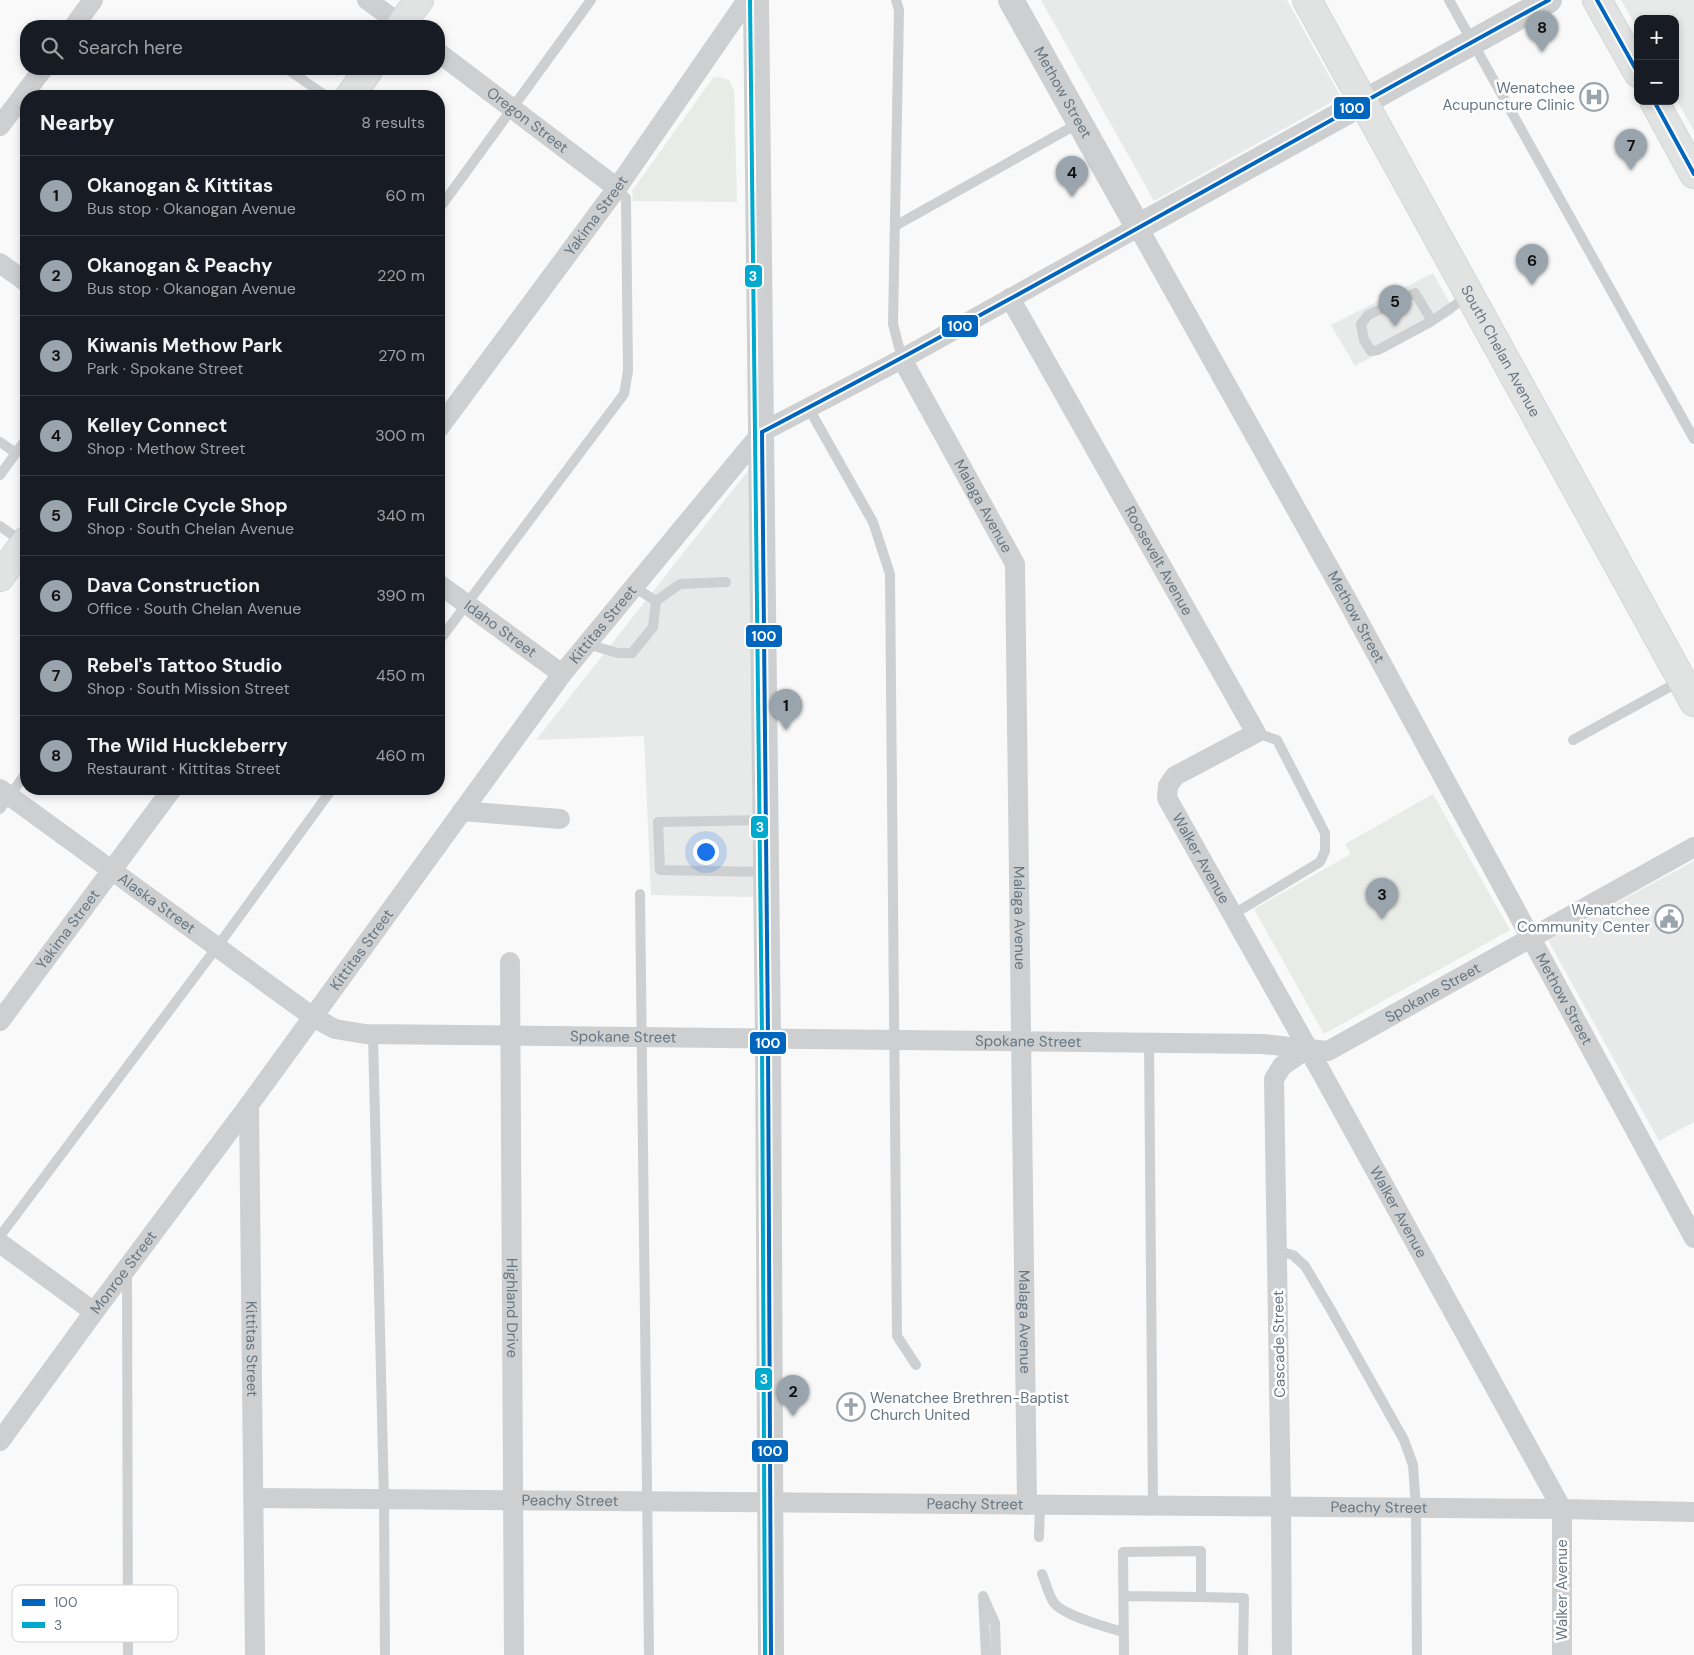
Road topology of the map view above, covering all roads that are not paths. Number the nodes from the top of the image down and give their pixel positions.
1 (94, 0) edge
2 (366, 0) edge
3 (419, 0) edge
4 (591, 0) edge
5 (747, 0) edge
6 (756, 0) edge
7 (896, 0) edge
8 (1011, 0) edge
9 (1306, 0) edge
10 (1449, 0) edge
11 (1548, 0) edge
12 (1597, 0) edge
13 (79, 20) edge
14 (393, 20) edge
15 (405, 20) edge
16 (1472, 42) junction
17 (445, 58) edge
18 (1634, 66) edge
19 (38, 75) edge
20 (296, 75) edge
21 (365, 75) edge
22 (27, 90) edge
23 (317, 90) edge
24 (354, 90) edge
25 (20, 99) edge
26 (1362, 102) junction
27 (1656, 105) edge
28 (512, 109) junction
29 (1079, 122) junction
30 (0, 126) edge
31 (1694, 174) edge
32 (617, 188) junction
33 (445, 201) edge
34 (894, 226) junction
35 (1138, 227) junction
36 (0, 263) edge
37 (20, 278) edge
38 (1469, 295) junction
39 (1010, 298) junction
40 (1432, 321) junction
41 (902, 359) junction
42 (808, 407) junction
43 (445, 420) edge
44 (762, 432) junction
45 (1694, 440) edge
46 (0, 442) edge
47 (20, 447) edge
48 (16, 453) junction
49 (0, 475) edge
50 (0, 526) edge
51 (20, 538) edge
52 (20, 550) edge
53 (0, 576) edge
54 (726, 582) dead end
55 (634, 587) junction
56 (445, 588) edge
57 (656, 601) junction
58 (466, 604) junction
59 (445, 633) edge
60 (587, 644) junction
61 (562, 674) junction
62 (1688, 691) edge
63 (1256, 733) junction
64 (1573, 740) dead end
65 (20, 780) edge
66 (168, 795) edge
67 (328, 795) edge
68 (3, 798) edge
69 (462, 811) junction
70 (560, 820) dead end
71 (766, 820) junction
72 (1694, 847) edge
73 (112, 870) junction
74 (767, 872) junction
75 (640, 894) dead end
76 (1232, 915) junction
77 (1531, 937) junction
78 (217, 947) junction
79 (510, 962) dead end
80 (313, 1017) junction
81 (0, 1021) edge
82 (373, 1034) junction
83 (509, 1035) junction
84 (642, 1036) junction
85 (768, 1038) junction
86 (893, 1040) junction
87 (1021, 1042) junction
88 (1149, 1042) junction
89 (1307, 1049) junction
90 (250, 1105) junction
91 (0, 1236) edge
92 (1694, 1238) edge
93 (0, 1243) edge
94 (1277, 1252) junction
95 (127, 1268) junction
96 (94, 1312) junction
97 (916, 1365) dead end
98 (0, 1441) edge
99 (255, 1498) junction
100 (384, 1500) junction
101 (513, 1501) junction
102 (647, 1502) junction
103 (770, 1502) junction
104 (1034, 1505) junction
105 (1153, 1506) junction
106 (1281, 1507) junction
107 (1416, 1508) junction
108 (1562, 1509) junction
109 (1694, 1512) edge
110 (1039, 1536) dead end
111 (1042, 1574) dead end
112 (128, 1585) edge
113 (1124, 1596) junction
114 (1201, 1597) junction
115 (1123, 1632) junction
116 (128, 1642) edge
117 (128, 1655) edge
118 (255, 1655) edge
119 (385, 1655) edge
120 (514, 1655) edge
121 (649, 1655) edge
122 (771, 1655) edge
123 (986, 1655) edge
124 (996, 1655) edge
125 (1124, 1655) edge
126 (1243, 1655) edge
127 (1282, 1655) edge
128 (1418, 1655) edge
129 (1562, 1655) edge

1 - 13 street
2 - 14 street
3 - 15 main road
4 - 28 lane
5 - 32 street, Yakima Street
6 - 44 street
7 - 34 lane
8 - 29 street, Methow Street
9 - 26 main road, South Chelan Avenue
10 - 16 lane
11 - 16 street, Kittitas Street
12 - 18 main road
16 - 26 street, Kittitas Street
16 - 45 lane
17 - 28 street, Oregon Street
19 - 22 street
20 - 23 lane
21 - 24 main road
25 - 30 street
26 - 35 street, Kittitas Street
26 - 38 main road, South Chelan Avenue
27 - 31 main road
28 - 32 street, Oregon Street
28 - 33 lane
29 - 34 lane
29 - 35 street, Methow Street
32 - 43 street, Yakima Street
32 - 58 lane
34 - 41 lane
35 - 39 street, Kittitas Street
35 - 77 street, Methow Street
36 - 37 street
38 - 40 lane
38 - 62 main road, South Chelan Avenue
39 - 41 street, Kittitas Street
39 - 63 street, Roosevelt Avenue
40 - 40 lane
41 - 42 street, Kittitas Street
41 - 87 street, Malaga Avenue
42 - 44 street, Kittitas Street
42 - 86 lane
44 - 55 street, Kittitas Street
44 - 71 street
46 - 48 lane
47 - 48 lane
48 - 49 lane
50 - 51 lane
52 - 53 main road
54 - 57 lane
55 - 57 lane
55 - 60 street, Kittitas Street
56 - 58 street, Idaho Street
57 - 60 lane
58 - 59 lane
58 - 61 street, Idaho Street
60 - 61 street, Kittitas Street
61 - 69 street, Kittitas Street
62 - 64 lane
63 - 76 street, Walker Avenue
63 - 76 lane
65 - 68 lane
66 - 73 street, Yakima Street
67 - 78 lane
68 - 73 street, Alaska Street
69 - 70 street
69 - 80 street, Kittitas Street
71 - 74 street
71 - 74 lane
72 - 77 street, Spokane Street
73 - 78 street, Alaska Street
73 - 81 street, Yakima Street
74 - 85 street
75 - 84 lane
76 - 89 street, Walker Avenue
77 - 89 street, Spokane Street
77 - 92 street, Methow Street
78 - 80 street, Alaska Street
78 - 91 lane
79 - 83 street, Highland Drive
80 - 82 street, Spokane Street
80 - 90 street, Kittitas Street
82 - 83 street, Spokane Street
82 - 100 lane
83 - 84 street, Spokane Street
83 - 101 street, Highland Drive
84 - 85 street, Spokane Street
84 - 102 lane
85 - 86 street, Spokane Street
85 - 103 street
86 - 87 street, Spokane Street
86 - 97 lane
87 - 88 street, Spokane Street
87 - 104 street, Malaga Avenue
88 - 89 street, Spokane Street
88 - 105 lane
89 - 94 street, Cascade Street
89 - 108 street, Walker Avenue
90 - 95 street, Monroe Street
90 - 99 street, Kittitas Street
93 - 96 street
94 - 106 street, Cascade Street
94 - 107 lane
95 - 96 street, Monroe Street
95 - 112 lane
96 - 98 street, Monroe Street
99 - 100 street, Peachy Street
99 - 118 street, Kittitas Street
100 - 101 street, Peachy Street
100 - 119 lane
101 - 102 street, Peachy Street
101 - 120 street, Highland Drive
102 - 103 street, Peachy Street
102 - 121 lane
103 - 104 street, Peachy Street
103 - 122 street
104 - 105 street, Peachy Street
104 - 110 lane
105 - 106 street, Peachy Street
106 - 107 street, Peachy Street
106 - 127 street, Cascade Street
107 - 108 street, Peachy Street
107 - 128 lane
108 - 109 street, Peachy Street
108 - 129 street, Walker Avenue
111 - 115 lane
113 - 114 lane
113 - 114 lane
113 - 115 lane
114 - 126 lane
115 - 125 lane
116 - 117 lane
123 - 124 lane

